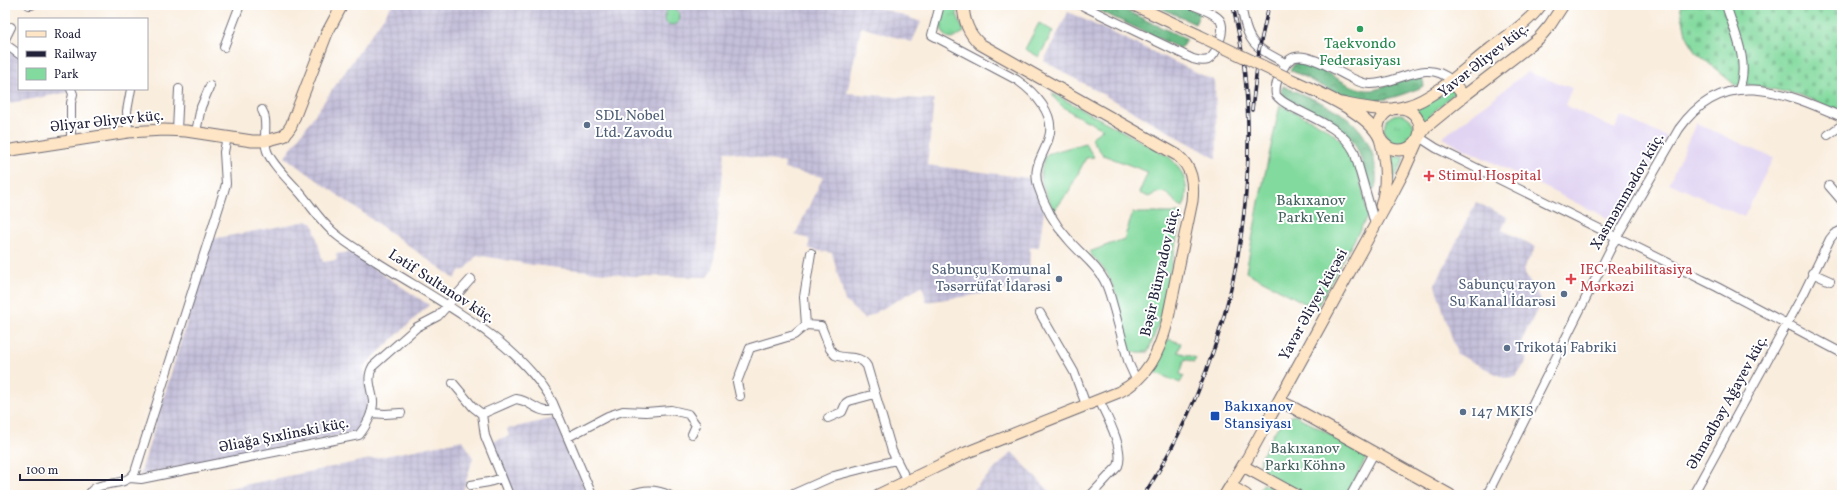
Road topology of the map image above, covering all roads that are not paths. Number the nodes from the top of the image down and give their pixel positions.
1 (28, 5) edge
2 (32, 5) edge
3 (240, 5) edge
4 (342, 5) edge
5 (940, 5) edge
6 (963, 5) edge
7 (1081, 5) edge
8 (1134, 5) edge
9 (1241, 5) edge
10 (1541, 5) edge
11 (1563, 5) edge
12 (1726, 5) edge
13 (1196, 6) edge
14 (11, 27) dead end
15 (5, 39) edge
16 (5, 44) edge
17 (224, 47) dead end
18 (18, 53) edge
19 (1285, 63) junction
20 (1451, 80) junction
21 (210, 86) dead end
22 (179, 89) dead end
23 (1739, 89) junction
24 (71, 90) edge
25 (131, 90) edge
26 (1464, 96) junction
27 (1341, 103) junction
28 (1398, 108) junction
29 (262, 110) dead end
30 (1842, 117) edge
31 (1842, 125) edge
32 (177, 130) junction
33 (128, 132) junction
34 (196, 132) junction
35 (1828, 135) dead end
36 (227, 137) junction
37 (1418, 137) junction
38 (1380, 138) junction
39 (71, 140) junction
40 (265, 141) junction
41 (5, 151) edge
42 (1829, 186) dead end
43 (1842, 201) edge
44 (1375, 224) junction
45 (1842, 230) edge
46 (1616, 238) junction
47 (811, 252) dead end
48 (1812, 273) junction
49 (471, 279) dead end
50 (1830, 281) dead end
51 (448, 306) junction
52 (1040, 313) dead end
53 (1787, 323) junction
54 (806, 325) junction
55 (1842, 353) edge
56 (1139, 379) junction
57 (453, 383) dead end
58 (875, 394) junction
59 (740, 396) dead end
60 (1099, 400) junction
61 (1279, 401) junction
62 (1086, 405) junction
63 (556, 410) junction
64 (371, 413) junction
65 (401, 413) dead end
66 (482, 414) junction
67 (828, 418) dead end
68 (692, 434) dead end
69 (568, 437) junction
70 (1374, 453) junction
71 (896, 460) junction
72 (1245, 463) junction
73 (130, 478) junction
74 (502, 478) junction
75 (907, 481) junction
76 (471, 485) dead end
77 (1228, 491) edge
78 (89, 495) edge
79 (509, 495) edge
80 (592, 495) edge
81 (630, 495) edge
82 (669, 495) edge
83 (791, 495) edge
84 (878, 495) edge
85 (1091, 495) edge
86 (1246, 495) edge
87 (1296, 495) edge
88 (1351, 495) edge
89 (1450, 495) edge
90 (1487, 495) edge
91 (1693, 495) edge

1 - 2 street
3 - 17 street
4 - 40 main road, Əliyar Əliyev küç.
5 - 56 street
6 - 56 main road, Bəşir Bünyadov küç.
7 - 13 street
8 - 27 main road, bridge
9 - 19 street
10 - 20 main road, Yavər Əliyev küç.
11 - 26 main road, Yavər Əliyev küç.
12 - 23 street
14 - 15 street
16 - 18 street
19 - 20 street
19 - 44 street
20 - 26 main road
20 - 28 main road, Yavər Əliyev küç.
21 - 34 street
22 - 32 street
23 - 30 street, Xasməmmədov küç.
23 - 46 street, Xasməmmədov küç.
24 - 39 street
25 - 33 street
26 - 37 main road, Yavər Əliyev küç.
27 - 28 main road
27 - 38 main road
28 - 37 main road
28 - 38 main road
29 - 40 street
31 - 35 street
32 - 33 main road, Əliyar Əliyev küç.
32 - 34 main road, Əliyar Əliyev küç.
33 - 39 main road, Əliyar Əliyev küç.
34 - 36 main road, Əliyar Əliyev küç.
36 - 40 main road, Əliyar Əliyev küç.
36 - 73 street
37 - 38 main road
37 - 44 main road
37 - 46 street
38 - 44 main road
39 - 41 main road, Əliyar Əliyev küç.
40 - 51 street, Lətif Sultanov küç.
42 - 43 street
44 - 61 main road, Yavər Əliyev küçəsi
45 - 48 street, Əhmədbəy Ağayev küç.
46 - 53 street
46 - 90 street, Xasməmmədov küç.
47 - 54 street
48 - 50 street
48 - 53 street, Əhmədbəy Ağayev küç.
49 - 51 street, Əliağa Şıxlinski küç.
51 - 63 street, Lətif Sultanov küç.
51 - 64 street, Əliağa Şıxlinski küç.
52 - 62 street
53 - 55 street
53 - 91 street, Əhmədbəy Ağayev küç.
54 - 58 street
54 - 59 street
56 - 60 main road, Bəşir Bünyadov küç.
57 - 66 street
58 - 67 street
58 - 71 street
60 - 62 main road, Bəşir Bünyadov küç.
60 - 85 street
61 - 70 main road
61 - 72 main road
62 - 75 main road, Bəşir Bünyadov küç.
63 - 66 street
63 - 69 street, Lətif Sultanov küç.
64 - 65 street
64 - 73 street, Əliağa Şıxlinski küç.
66 - 74 street
68 - 69 street
69 - 80 street, Lətif Sultanov küç.
70 - 88 street
70 - 89 main road
71 - 75 street
71 - 83 street
72 - 77 main road
72 - 87 main road
73 - 78 street, Əliağa Şıxlinski küç.
74 - 76 street
74 - 79 street
75 - 84 main road, Bəşir Bünyadov küç.
77 - 86 main road
81 - 82 street

